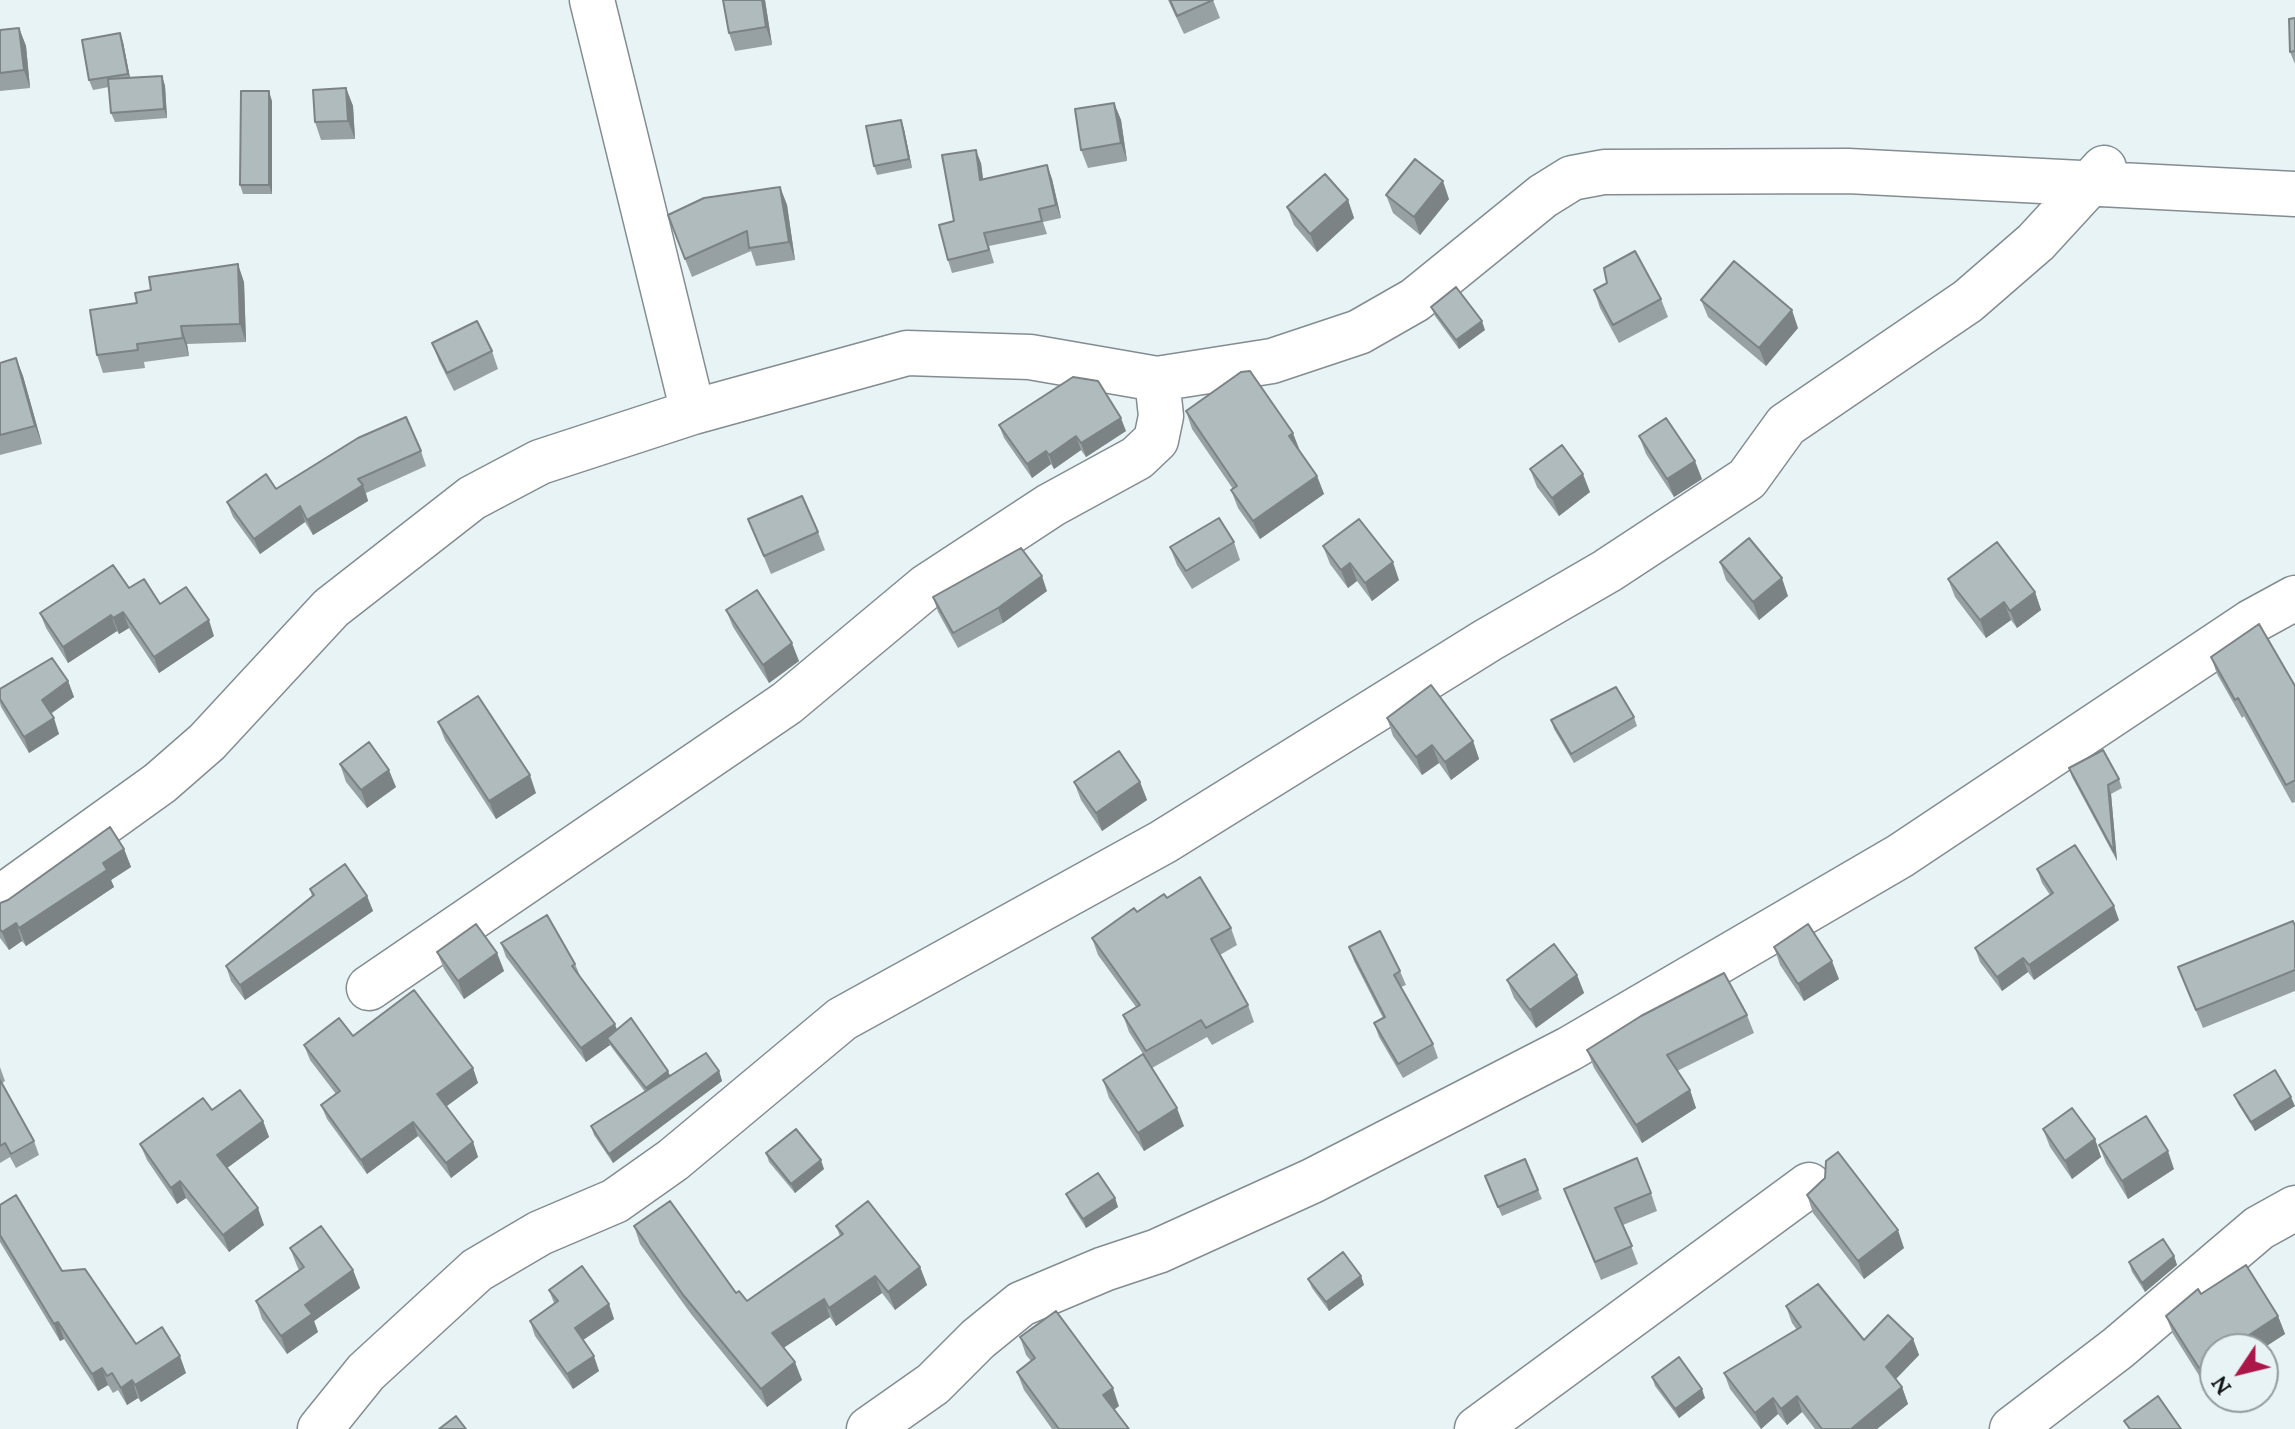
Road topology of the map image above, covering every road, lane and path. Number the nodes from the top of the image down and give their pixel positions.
1 (592, 0) edge
2 (2099, 173) junction
3 (2295, 194) edge
4 (1157, 379) junction
5 (693, 412) junction
6 (2295, 598) edge
7 (0, 898) edge
8 (369, 988) dead end
9 (1809, 1185) dead end
10 (2295, 1208) edge
11 (320, 1429) edge
12 (869, 1429) edge
13 (1477, 1429) edge
14 (2012, 1429) edge

1 - 5 street
2 - 3 street
2 - 4 street
2 - 11 street
4 - 5 street
4 - 8 street
5 - 7 street
6 - 12 street
9 - 13 street
10 - 14 street

